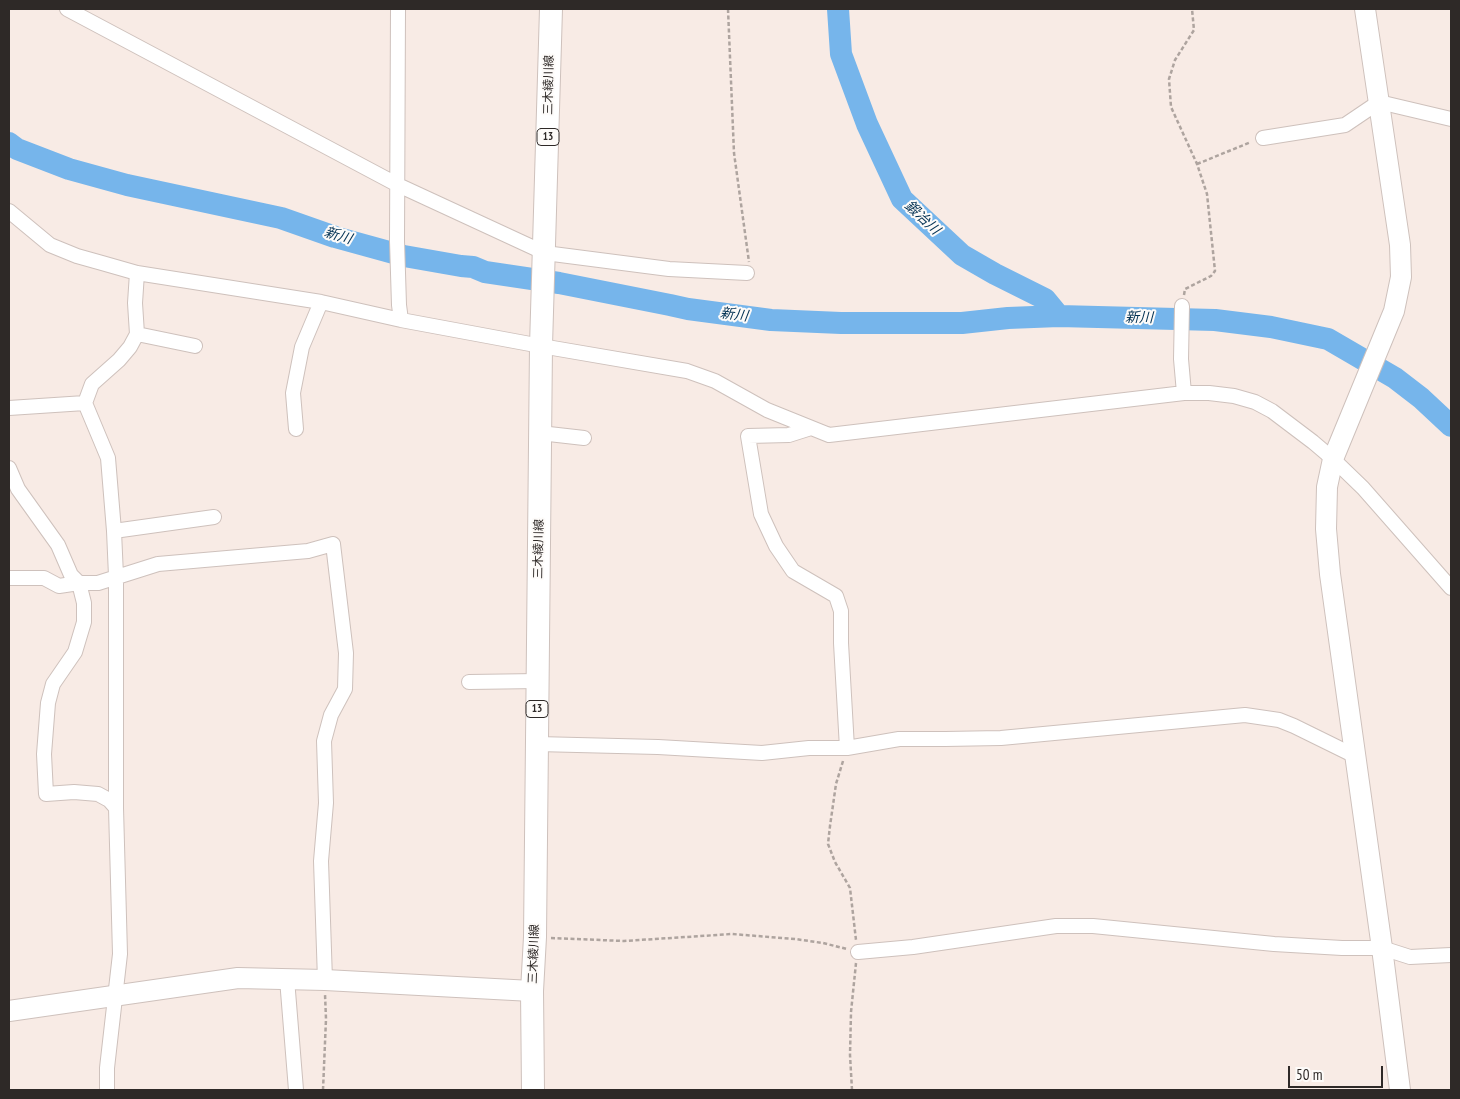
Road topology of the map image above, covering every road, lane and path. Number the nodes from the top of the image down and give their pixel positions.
1 (67, 9) edge
2 (398, 9) edge
3 (551, 9) edge
4 (728, 9) edge
5 (1192, 9) edge
6 (1365, 9) edge
7 (1379, 102) junction
8 (1451, 118) edge
9 (1263, 138) joint
10 (1197, 164) junction
11 (398, 185) junction
12 (9, 210) edge
13 (545, 259) junction
14 (137, 273) junction
15 (747, 273) joint
16 (321, 302) junction
17 (1182, 306) joint
18 (401, 320) junction
19 (137, 334) junction
20 (542, 337) junction
21 (195, 346) dead end
22 (1184, 392) junction
23 (85, 403) junction
24 (9, 408) edge
25 (811, 428) junction
26 (296, 429) dead end
27 (540, 433) junction
28 (584, 438) dead end
29 (1333, 459) junction
30 (9, 468) edge
31 (214, 516) dead end
32 (114, 531) junction
33 (116, 576) junction
34 (9, 578) edge
35 (79, 583) junction
36 (1451, 588) edge
37 (538, 681) junction
38 (469, 682) dead end
39 (537, 744) junction
40 (848, 748) junction
41 (1354, 756) junction
42 (116, 808) junction
43 (535, 937) junction
44 (1382, 948) junction
45 (858, 952) junction
46 (1451, 955) edge
47 (287, 979) junction
48 (324, 980) junction
49 (532, 991) junction
50 (115, 996) junction
51 (9, 1011) edge
52 (107, 1090) edge
53 (296, 1090) edge
54 (323, 1090) edge
55 (533, 1090) edge
56 (852, 1090) edge
57 (1400, 1090) edge

1 - 11 street
2 - 11 street
3 - 13 main road, 三木綾川線 / 13
4 - 15 path
5 - 10 path
6 - 7 street
7 - 8 street
7 - 9 street
7 - 29 street
9 - 10 path
10 - 17 path
11 - 13 street
11 - 18 street
12 - 14 street
13 - 15 street
13 - 20 main road, 三木綾川線 / 13
14 - 16 street
14 - 19 street
16 - 18 street
16 - 26 street
17 - 22 street
18 - 20 street
19 - 21 street
19 - 23 street
20 - 25 street
20 - 27 main road, 三木綾川線 / 13
22 - 25 street
22 - 29 street
23 - 24 street
23 - 32 street
25 - 40 street
27 - 28 street
27 - 37 main road, 三木綾川線 / 13
29 - 36 street
29 - 41 street
30 - 35 street
31 - 32 street
32 - 33 street
33 - 35 street
33 - 42 street
33 - 48 street
34 - 35 street
35 - 42 street
37 - 38 street
37 - 39 main road, 三木綾川線 / 13
39 - 40 street
39 - 43 main road, 三木綾川線 / 13
40 - 41 street
40 - 45 path
41 - 44 street
42 - 50 street
43 - 45 path
43 - 49 main road, 三木綾川線 / 13
44 - 45 street
44 - 46 street
44 - 57 street
45 - 56 path
47 - 48 street
47 - 50 street
47 - 53 street
48 - 49 street
48 - 54 path
49 - 55 main road, 三木綾川線 / 13
50 - 51 street
50 - 52 street

